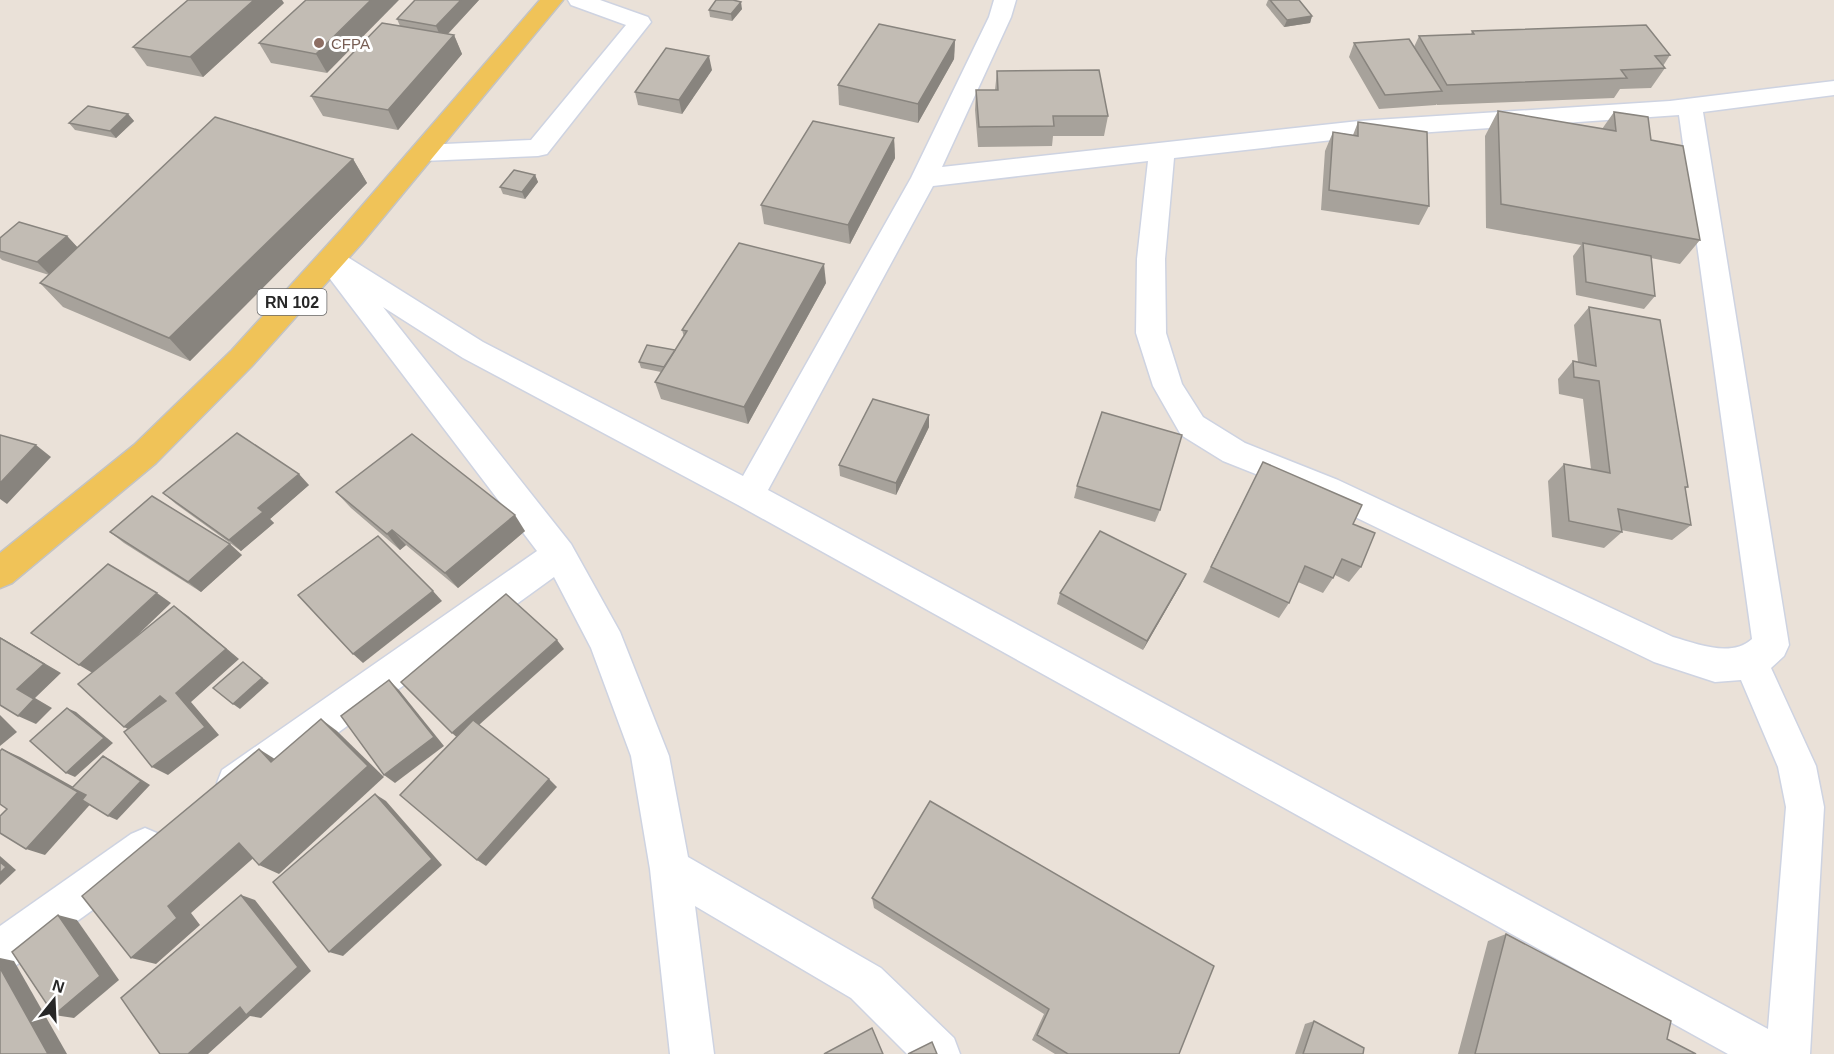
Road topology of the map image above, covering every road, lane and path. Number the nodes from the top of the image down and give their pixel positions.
1 (552, 0) edge
2 (579, 0) edge
3 (1005, 0) edge
4 (1834, 88) edge
5 (1690, 107) junction
6 (1162, 152) junction
7 (423, 153) junction
8 (924, 178) junction
9 (331, 260) junction
10 (749, 495) junction
11 (559, 554) junction
12 (0, 573) edge
13 (1751, 663) junction
14 (212, 800) edge
15 (174, 828) edge
16 (670, 869) junction
17 (0, 951) edge
18 (692, 1054) edge
19 (938, 1054) edge
20 (1771, 1054) edge
21 (1788, 1054) edge

1 - 7 main road, RN 102
2 - 7 street
3 - 8 street
4 - 5 street
5 - 6 street
5 - 13 street
6 - 8 street
6 - 13 street
7 - 9 main road, RN 102
8 - 10 street
9 - 10 street
9 - 11 street
9 - 12 main road, RN 102
10 - 20 street
11 - 14 street
11 - 16 street
13 - 21 street
15 - 17 street
16 - 18 street
16 - 19 street

